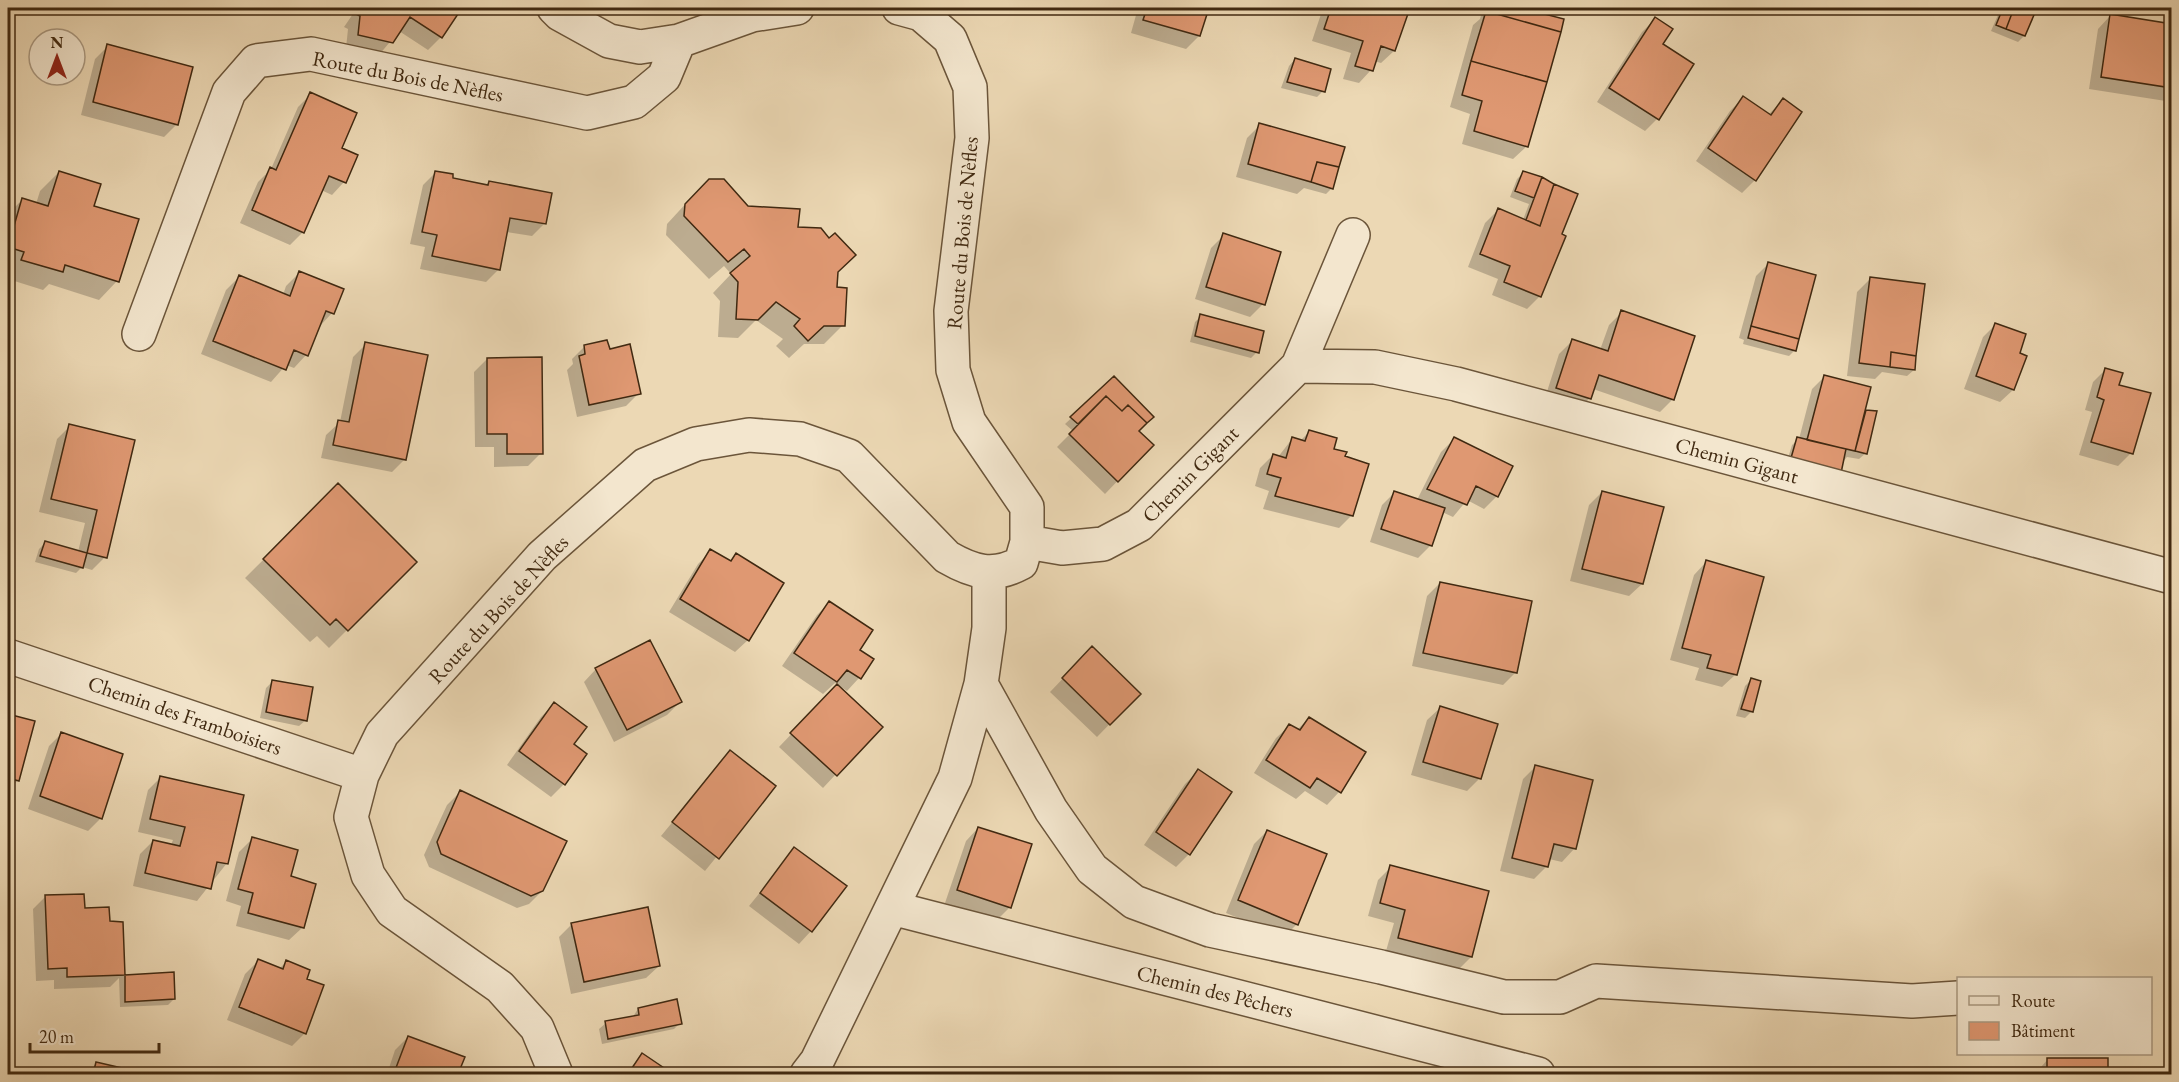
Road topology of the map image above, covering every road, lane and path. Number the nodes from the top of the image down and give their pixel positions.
1 (555, 8) edge
2 (797, 8) edge
3 (899, 8) edge
4 (679, 41) junction
5 (1353, 235) dead end
6 (139, 334) dead end
7 (1298, 366) junction
8 (1028, 542) junction
9 (989, 574) junction
10 (2172, 577) edge
11 (8, 656) edge
12 (981, 684) junction
13 (362, 775) junction
14 (892, 908) junction
15 (1957, 998) edge
16 (556, 1074) edge
17 (807, 1074) edge
18 (1538, 1074) edge

1 - 4 street
2 - 4 street
3 - 8 street, Route du Bois de Nèfles
4 - 6 street, Route du Bois de Nèfles
5 - 7 street, Chemin Gigant
7 - 8 street, Chemin Gigant
7 - 10 street, Chemin Gigant
8 - 9 street
9 - 12 street
9 - 13 street, Route du Bois de Nèfles
11 - 13 street, Chemin des Framboisiers
12 - 14 street
12 - 15 street
13 - 16 street, Route du Bois de Nèfles
14 - 17 street
14 - 18 street, Chemin des Pêchers

